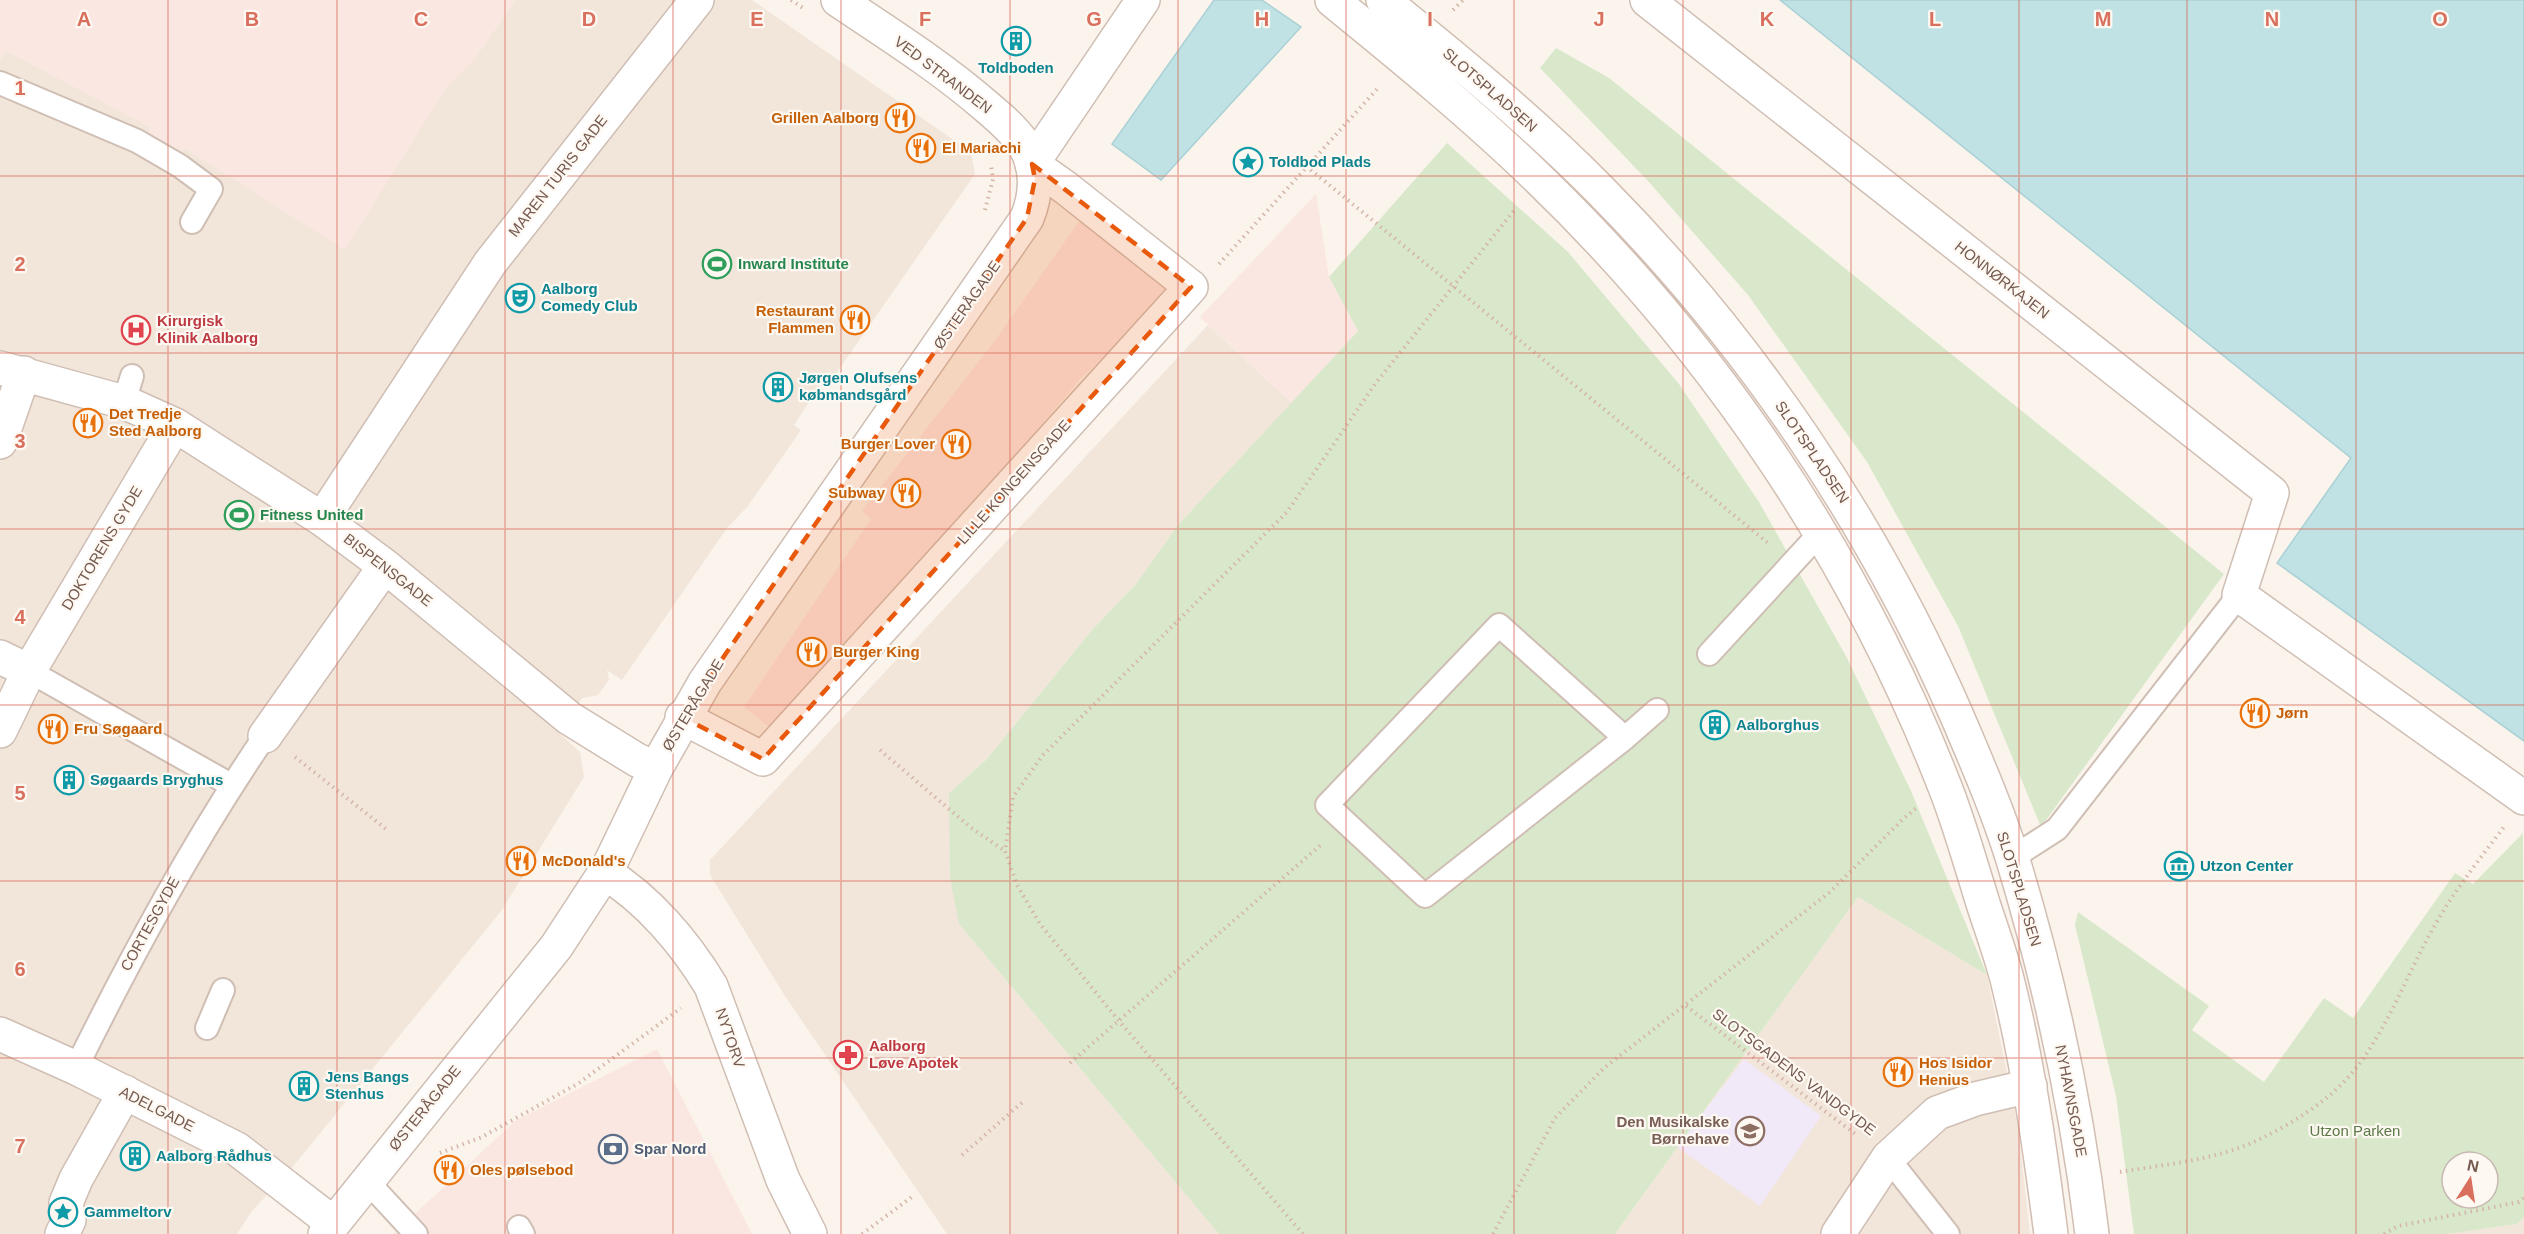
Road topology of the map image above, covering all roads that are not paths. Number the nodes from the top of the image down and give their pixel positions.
1 (697, 0) edge
2 (838, 0) edge
3 (1143, 0) edge
4 (1332, 0) edge
5 (1383, 0) edge
6 (1647, 0) edge
7 (0, 83) edge
8 (1032, 164) junction
9 (192, 222) dead end
10 (12, 370) edge
11 (175, 425) junction
12 (0, 442) edge
13 (322, 519) junction
14 (1821, 532) junction
15 (385, 566) junction
16 (2239, 595) junction
17 (1709, 654) dead end
18 (0, 657) edge
19 (29, 670) junction
20 (1657, 710) dead end
21 (682, 717) junction
22 (0, 731) edge
23 (265, 736) joint
24 (1625, 738) junction
25 (656, 768) junction
26 (231, 785) junction
27 (2517, 808) edge
28 (2012, 858) junction
29 (605, 873) junction
30 (2043, 969) joint
31 (223, 990) dead end
32 (207, 1028) dead end
33 (0, 1034) edge
34 (76, 1068) junction
35 (2030, 1086) junction
36 (125, 1092) junction
37 (1888, 1158) junction
38 (366, 1180) junction
39 (329, 1228) edge
40 (62, 1234) edge
41 (416, 1234) edge
42 (810, 1234) edge
43 (1838, 1234) edge
44 (1948, 1234) edge
45 (2051, 1234) edge
46 (2092, 1234) edge

1 - 13 street, MAREN TURIS GADE
2 - 8 street, VED STRANDEN
3 - 8 street
4 - 14 street
5 - 28 street, SLOTSPLADSEN
6 - 16 street, HONNØRKAJEN
7 - 9 lane
8 - 21 street, ØSTERÅGADE
8 - 21 street, LILLE KONGENSGADE
10 - 11 street, BISPENSGADE
10 - 12 street
11 - 13 street, BISPENSGADE
11 - 19 street, DOKTORENS GYDE
13 - 15 street, BISPENSGADE
14 - 17 lane
14 - 35 street
15 - 23 street, CORTESGYDE
15 - 25 street, BISPENSGADE
16 - 27 street
16 - 28 lane
18 - 19 street
19 - 22 street, DOKTORENS GYDE
19 - 26 lane
20 - 24 lane
21 - 25 street, ØSTERÅGADE
23 - 26 lane, CORTESGYDE
24 - 24 lane
25 - 29 street, ØSTERÅGADE
26 - 34 lane, CORTESGYDE
28 - 30 street, SLOTSPLADSEN
29 - 38 street, ØSTERÅGADE
29 - 42 street, NYTORV
30 - 46 street, NYHAVNSGADE
31 - 32 lane
33 - 34 street, ADELGADE
34 - 36 street, ADELGADE
35 - 37 street
35 - 45 street
36 - 39 street, ADELGADE
36 - 40 street
37 - 43 street
37 - 44 lane
38 - 39 street, ØSTERÅGADE
38 - 41 lane

